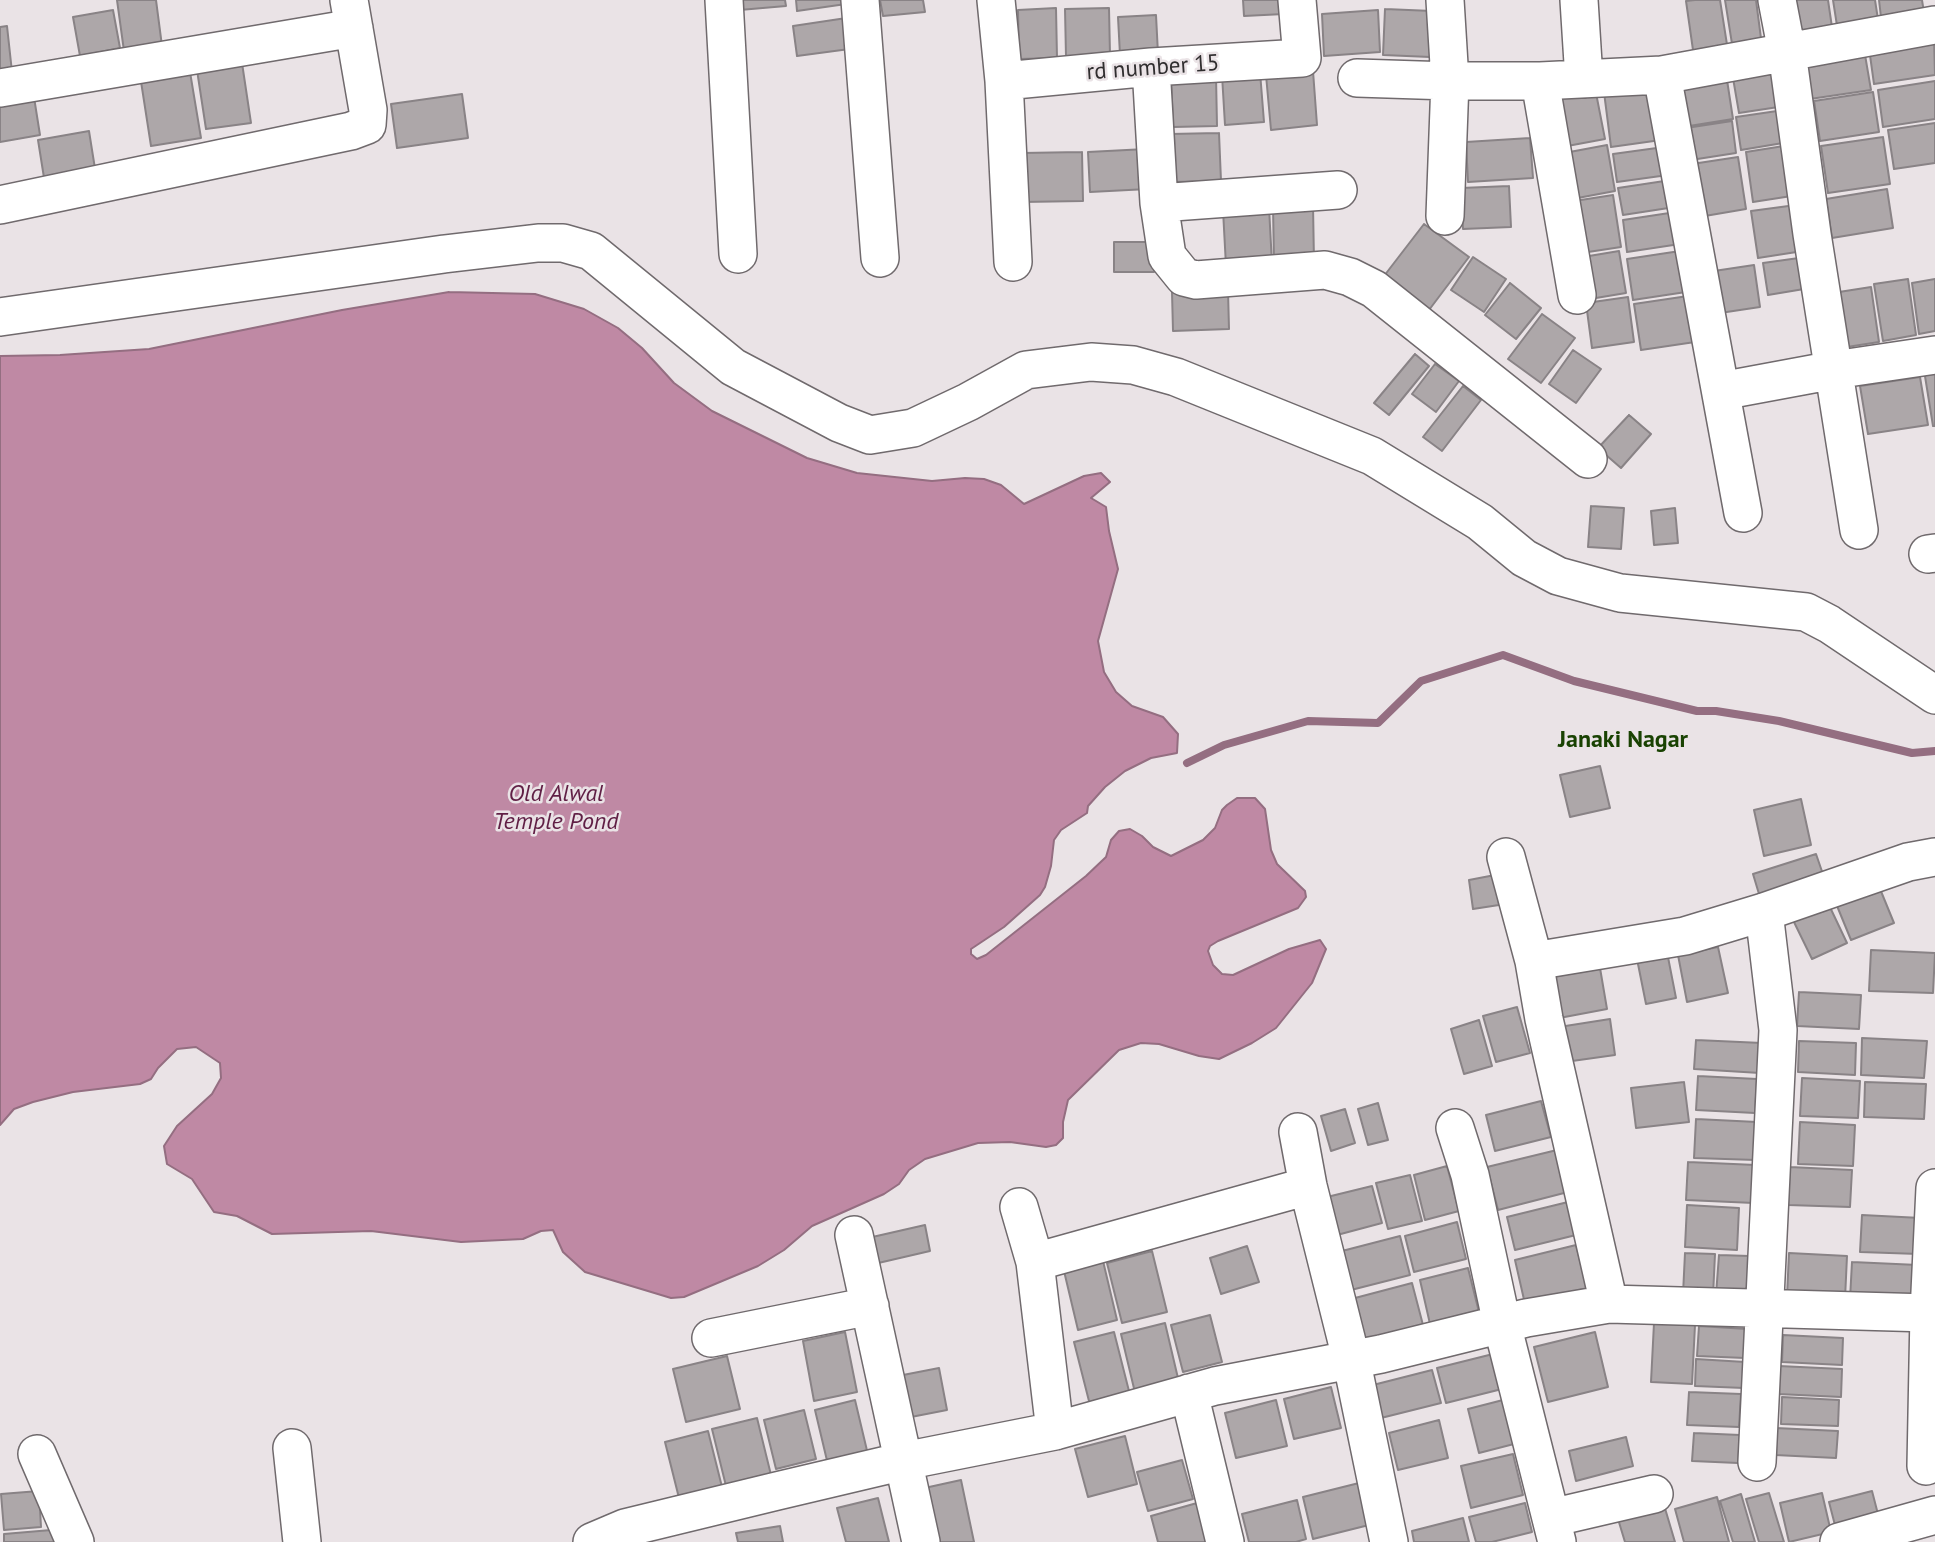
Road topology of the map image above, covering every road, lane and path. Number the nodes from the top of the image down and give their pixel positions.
1 (724, 0) edge
2 (860, 0) edge
3 (996, 0) edge
4 (1297, 0) edge
5 (1445, 0) edge
6 (1579, 0) edge
7 (1777, 0) edge
8 (1934, 0) edge
9 (1935, 8) edge
10 (352, 14) edge
11 (1935, 25) edge
12 (1787, 52) junction
13 (1151, 68) junction
14 (1662, 75) junction
15 (1357, 78) dead end
16 (1584, 79) junction
17 (1004, 80) junction
18 (1450, 81) junction
19 (1540, 81) junction
20 (0, 88) edge
21 (1338, 191) dead end
22 (1159, 202) junction
23 (0, 205) edge
24 (1446, 216) dead end
25 (738, 254) dead end
26 (880, 258) dead end
27 (1013, 262) dead end
28 (1577, 295) dead end
29 (0, 317) edge
30 (1935, 355) edge
31 (1835, 370) junction
32 (1721, 391) junction
33 (1588, 459) dead end
34 (1743, 513) dead end
35 (1859, 530) dead end
36 (1935, 695) edge
37 (1506, 857) dead end
38 (1935, 857) edge
39 (1764, 912) junction
40 (1534, 961) junction
41 (1455, 1128) dead end
42 (1298, 1132) dead end
43 (1308, 1186) junction
44 (1935, 1188) edge
45 (1019, 1207) dead end
46 (854, 1235) dead end
47 (1035, 1262) junction
48 (1931, 1299) edge
49 (1609, 1304) junction
50 (870, 1306) junction
51 (1763, 1308) junction
52 (1502, 1324) junction
53 (711, 1338) dead end
54 (1351, 1358) junction
55 (1189, 1393) junction
56 (1055, 1431) junction
57 (292, 1448) dead end
58 (37, 1454) dead end
59 (904, 1461) junction
60 (1757, 1462) dead end
61 (1926, 1466) dead end
62 (1654, 1494) dead end
63 (1935, 1516) edge
64 (1554, 1530) edge
65 (75, 1542) edge
66 (302, 1542) edge
67 (592, 1542) edge
68 (921, 1542) edge
69 (1224, 1542) edge
70 (1389, 1542) edge
71 (1839, 1542) edge

1 - 25 street
2 - 26 street
3 - 17 street
4 - 13 street, rd number 15
5 - 18 street
6 - 16 street
7 - 12 street
8 - 9 street
10 - 20 street
10 - 23 street
11 - 12 street
12 - 14 street
12 - 31 street
13 - 17 street, rd number 15
13 - 22 street
14 - 16 street
14 - 32 street
15 - 18 street
16 - 19 street
17 - 27 street
18 - 19 street
18 - 24 street
19 - 28 street
21 - 22 street
22 - 33 street
29 - 36 street
30 - 31 street
31 - 32 street
31 - 35 street
32 - 34 street
37 - 40 street
38 - 39 street
39 - 40 street
39 - 51 street
40 - 49 street
41 - 52 street
42 - 43 street
43 - 47 street
43 - 54 street
44 - 48 street
45 - 47 street
46 - 50 street
47 - 56 street
48 - 51 street
48 - 61 street
49 - 51 street
49 - 52 street
50 - 53 street
50 - 59 street
51 - 60 street
52 - 54 street
52 - 64 street
54 - 55 street
54 - 70 street
55 - 56 street
55 - 69 street
56 - 59 street
57 - 66 street
58 - 65 street
59 - 67 street
59 - 68 street
62 - 64 street
63 - 71 street

